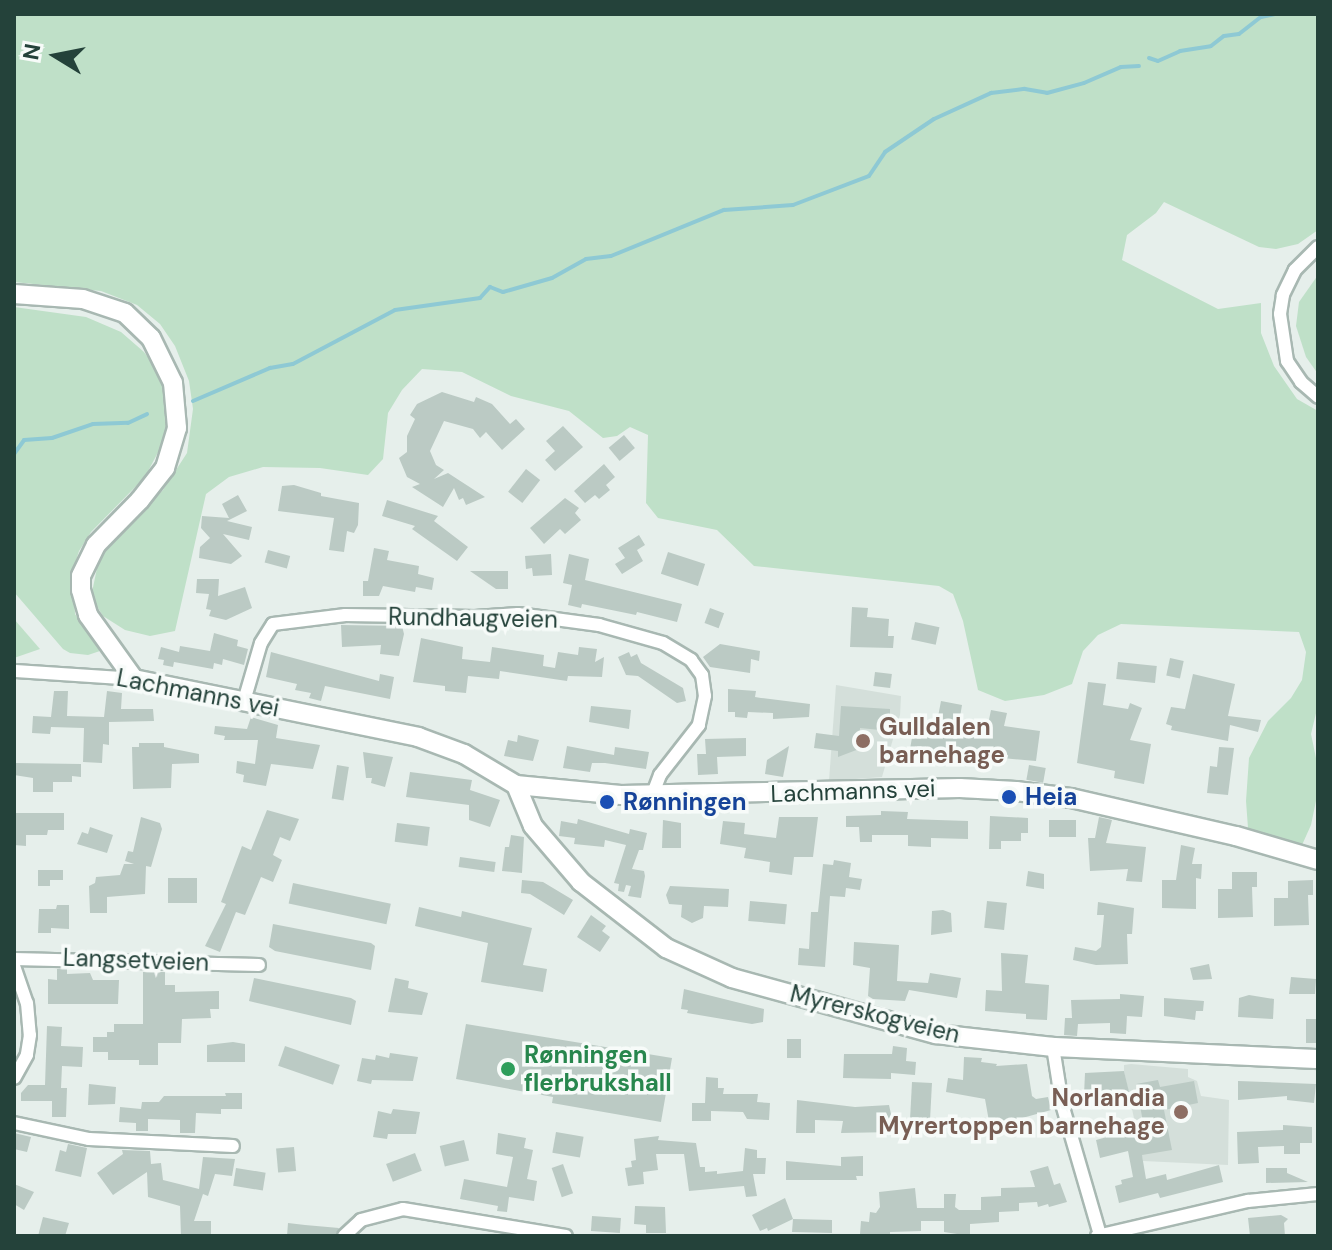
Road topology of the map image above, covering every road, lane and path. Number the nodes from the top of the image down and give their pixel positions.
1 (1318, 247) edge
2 (14, 294) edge
3 (1318, 397) edge
4 (14, 671) edge
5 (134, 679) junction
6 (244, 701) junction
7 (516, 785) junction
8 (652, 796) junction
9 (1318, 860) edge
10 (14, 959) edge
11 (259, 965) dead end
12 (14, 966) edge
13 (1053, 1047) junction
14 (1318, 1059) edge
15 (14, 1078) edge
16 (14, 1123) edge
17 (233, 1146) dead end
18 (1318, 1194) edge
19 (344, 1236) edge
20 (566, 1236) edge
21 (1098, 1236) edge

1 - 3 street
2 - 5 street
4 - 5 street, Lachmanns vei
5 - 6 street, Lachmanns vei
6 - 7 street, Lachmanns vei
6 - 8 street, Rundhaugveien
7 - 8 street, Lachmanns vei
7 - 13 street, Myrerskogveien
8 - 9 street, Lachmanns vei
10 - 11 street, Langsetveien
12 - 15 street
13 - 14 street, Myrerskogveien
13 - 21 street
16 - 17 street
18 - 21 street
19 - 20 street

